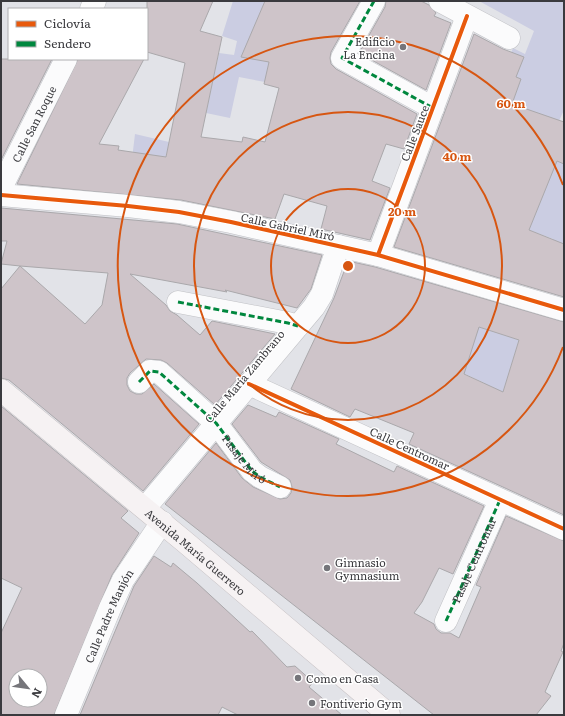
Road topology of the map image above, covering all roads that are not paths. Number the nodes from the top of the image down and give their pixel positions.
1 (374, 1) edge
2 (440, 1) edge
3 (467, 16) junction
4 (509, 38) dead end
5 (65, 60) edge
6 (433, 108) junction
7 (1, 188) edge
8 (1, 195) edge
9 (338, 246) junction
10 (378, 255) junction
11 (178, 302) dead end
12 (564, 310) edge
13 (298, 326) junction
14 (139, 382) dead end
15 (249, 384) junction
16 (1, 390) edge
17 (216, 422) junction
18 (280, 487) dead end
19 (500, 500) junction
20 (144, 508) junction
21 (162, 522) junction
22 (564, 529) edge
23 (446, 621) dead end
24 (66, 715) edge
25 (389, 715) edge

1 - 6 street
2 - 3 street
3 - 4 street
3 - 6 street, Calle Sauce
5 - 7 street, Calle San Roque
6 - 10 street, Calle Sauce
8 - 9 street, Calle Gabriel Miró
9 - 10 street, Calle Gabriel Miró
9 - 13 street, Calle María Zambrano
10 - 12 street, Calle Gabriel Miró
11 - 13 street
13 - 15 street, Calle María Zambrano
14 - 17 street, Pasaje Miró
15 - 17 street, Calle María Zambrano
15 - 19 street, Calle Centromar
16 - 20 main road, Avenida María Guerrero
17 - 18 street, Pasaje Miró
17 - 20 street, Calle María Zambrano
19 - 22 street, Calle Centromar
19 - 23 street, Pasaje Centromar
20 - 21 main road, Avenida María Guerrero
21 - 24 street, Calle Padre Manjón
21 - 25 main road, Avenida María Guerrero

